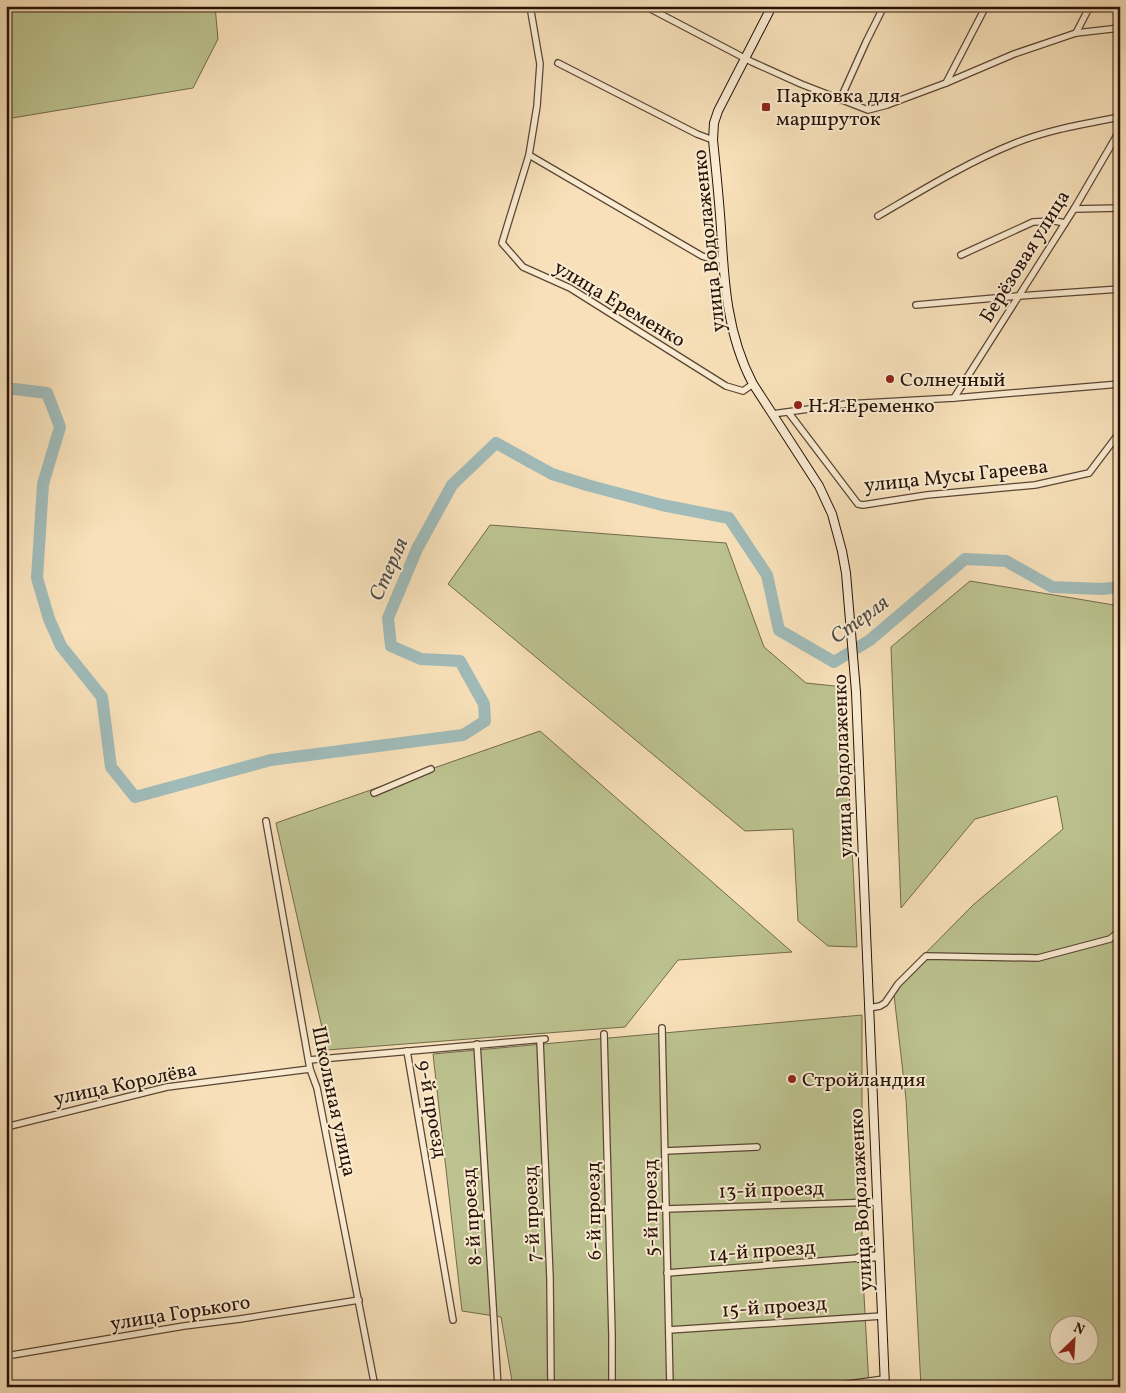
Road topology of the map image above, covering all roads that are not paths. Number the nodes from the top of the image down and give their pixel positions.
1 (530, 6) edge
2 (645, 6) edge
3 (772, 6) edge
4 (884, 6) edge
5 (986, 6) edge
6 (1090, 6) edge
7 (1120, 28) edge
8 (1076, 33) junction
9 (745, 59) junction
10 (558, 63) dead end
11 (946, 84) junction
12 (840, 100) junction
13 (1120, 117) edge
14 (1120, 130) edge
15 (713, 140) junction
16 (528, 155) junction
17 (1120, 208) edge
18 (1074, 209) junction
19 (878, 216) dead end
20 (1065, 223) junction
21 (961, 255) dead end
22 (723, 259) junction
23 (1120, 290) edge
24 (1018, 296) junction
25 (916, 305) dead end
26 (753, 384) junction
27 (1120, 384) edge
28 (954, 398) junction
29 (789, 413) junction
30 (772, 414) junction
31 (1120, 432) edge
32 (431, 769) dead end
33 (374, 794) dead end
34 (266, 821) dead end
35 (1120, 931) edge
36 (869, 1008) junction
37 (662, 1028) dead end
38 (604, 1034) dead end
39 (477, 1044) junction
40 (407, 1051) junction
41 (309, 1060) junction
42 (310, 1069) junction
43 (6, 1127) edge
44 (757, 1147) dead end
45 (665, 1151) junction
46 (876, 1202) junction
47 (666, 1209) junction
48 (879, 1256) junction
49 (859, 1258) joint
50 (668, 1273) junction
51 (359, 1300) junction
52 (882, 1316) junction
53 (453, 1320) dead end
54 (669, 1330) junction
55 (6, 1356) edge
56 (884, 1383) edge
57 (374, 1387) edge
58 (498, 1387) edge
59 (551, 1387) edge
60 (612, 1387) edge
61 (670, 1387) edge
62 (827, 1387) edge

1 - 16 street
2 - 9 street
3 - 9 main road, улица Водолаженко
4 - 12 street
5 - 11 street
6 - 8 street
7 - 8 street
8 - 11 street
9 - 12 street
9 - 15 main road, улица Водолаженко
10 - 15 street
11 - 12 street
13 - 19 street
14 - 18 street, Берёзовая улица
15 - 22 main road, улица Водолаженко
16 - 22 street
16 - 26 street, улица Еременко
17 - 18 street
18 - 20 street, Берёзовая улица
20 - 21 street
20 - 24 street, Берёзовая улица
22 - 26 main road, улица Водолаженко
23 - 24 street
24 - 25 street
24 - 28 street, Берёзовая улица
26 - 30 main road, улица Водолаженко
27 - 28 street
28 - 29 street
29 - 30 street
29 - 31 street, улица Мусы Гареева
30 - 36 main road, улица Водолаженко
32 - 33 street
34 - 41 street, Школьная улица
35 - 36 street
36 - 46 main road, улица Водолаженко
37 - 45 street, 5-й проезд
38 - 60 street, 6-й проезд
39 - 40 street
39 - 58 street, 8-й проезд
39 - 59 street, 7-й проезд
40 - 41 street
40 - 53 street, 9-й проезд
41 - 42 street, Школьная улица
42 - 43 street, улица Королёва
42 - 51 street, Школьная улица
44 - 45 street
45 - 47 street, 5-й проезд
46 - 47 street, 13-й проезд
46 - 48 main road, улица Водолаженко
47 - 50 street, 5-й проезд
48 - 49 main road
48 - 52 main road, улица Водолаженко
49 - 50 street, 14-й проезд
50 - 54 street, 5-й проезд
51 - 55 street, улица Горького
51 - 57 street, Школьная улица
52 - 54 street, 15-й проезд
52 - 56 main road, улица Водолаженко
54 - 61 street, 5-й проезд
56 - 62 street

